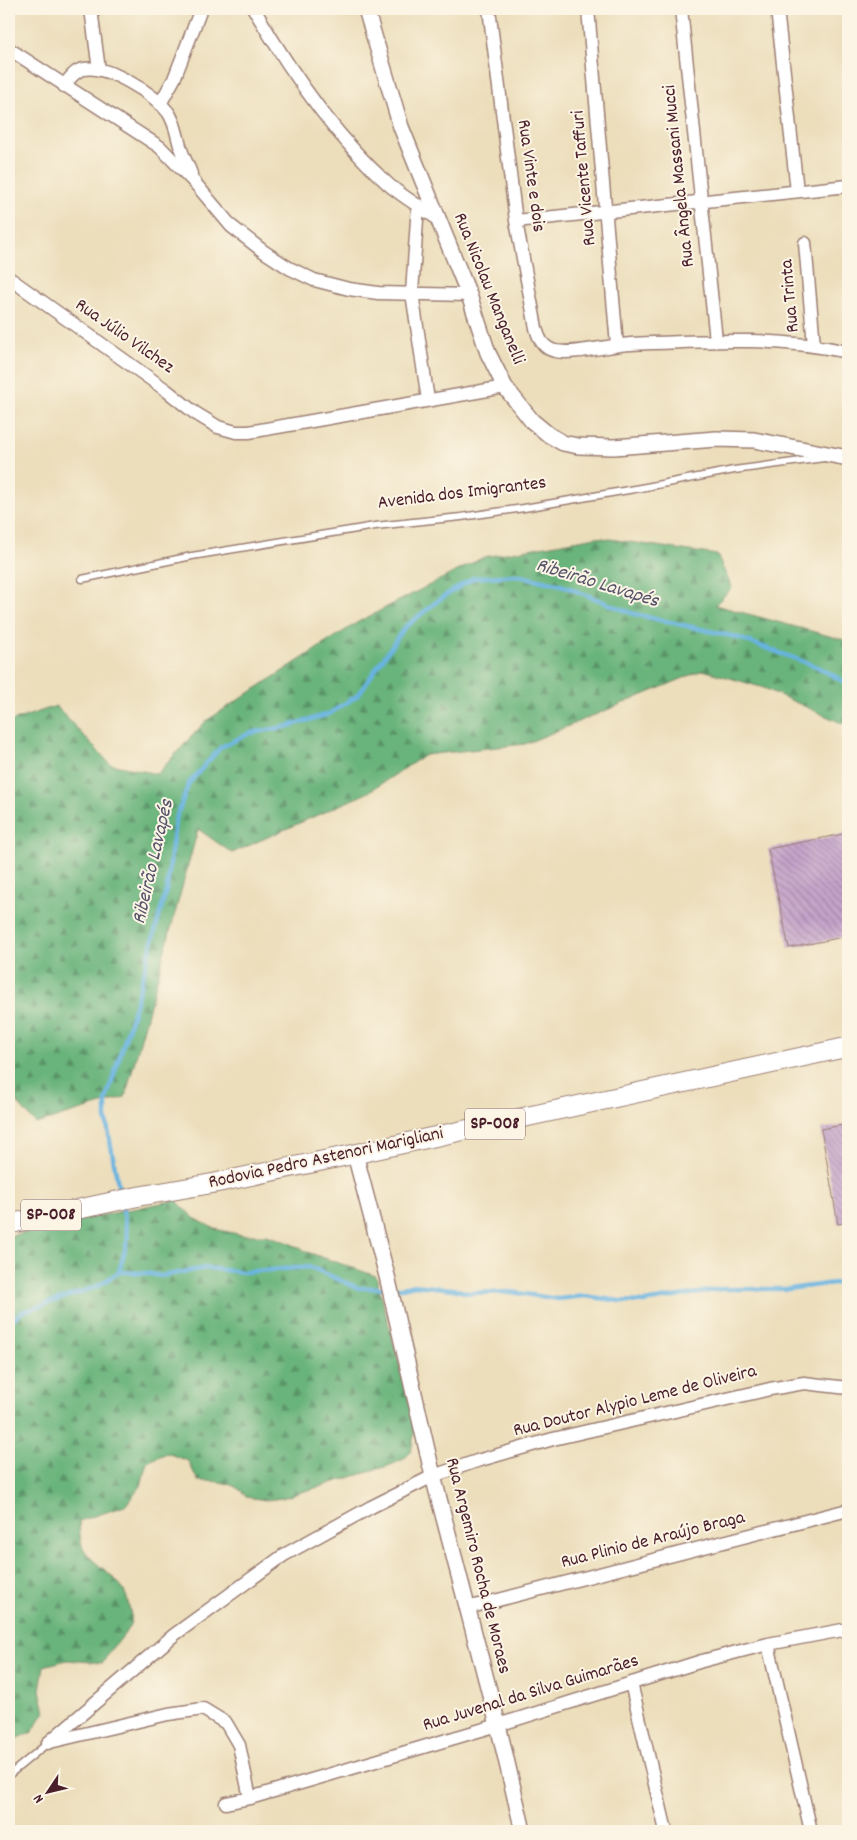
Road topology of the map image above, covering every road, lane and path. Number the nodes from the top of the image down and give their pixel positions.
1 (91, 9) edge
2 (200, 9) edge
3 (254, 9) edge
4 (366, 9) edge
5 (489, 9) edge
6 (588, 9) edge
7 (681, 9) edge
8 (778, 9) edge
9 (9, 49) edge
10 (99, 70) junction
11 (64, 86) junction
12 (160, 104) junction
13 (160, 147) junction
14 (181, 151) junction
15 (195, 183) junction
16 (848, 186) edge
17 (797, 191) junction
18 (702, 200) junction
19 (418, 205) junction
20 (606, 211) junction
21 (438, 219) junction
22 (516, 221) junction
23 (805, 243) dead end
24 (9, 278) edge
25 (412, 293) junction
26 (469, 295) junction
27 (716, 340) junction
28 (617, 345) junction
29 (814, 345) junction
30 (848, 352) edge
31 (504, 387) junction
32 (428, 400) junction
33 (843, 457) edge
34 (82, 579) dead end
35 (848, 1047) edge
36 (355, 1154) junction
37 (9, 1224) edge
38 (848, 1388) edge
39 (433, 1476) junction
40 (848, 1510) edge
41 (467, 1608) junction
42 (848, 1629) edge
43 (768, 1644) junction
44 (631, 1683) junction
45 (498, 1725) junction
46 (48, 1743) junction
47 (9, 1775) edge
48 (250, 1798) junction
49 (226, 1803) dead end
50 (523, 1831) edge
51 (666, 1831) edge
52 (811, 1831) edge

1 - 10 street
2 - 12 street
3 - 19 street
4 - 21 street, Rua Nicolau Manganelli
5 - 22 street, Rua Vinte e dois
6 - 20 street, Rua Vicente Taffuri
7 - 18 street, Rua Ângela Massani Mucci
8 - 17 street
9 - 11 street
10 - 11 street
10 - 12 street
11 - 13 street
12 - 14 street
13 - 14 street
13 - 15 street
14 - 15 street
15 - 25 street
16 - 17 street
17 - 18 street
18 - 20 street
18 - 27 street, Rua Ângela Massani Mucci
19 - 21 street
19 - 25 street
20 - 22 street
20 - 28 street, Rua Vicente Taffuri
21 - 26 street, Rua Nicolau Manganelli
22 - 28 street, Rua Vinte e dois
23 - 29 street, Rua Trinta
24 - 32 street, Rua Júlio Vilchez
25 - 26 street
25 - 32 street
26 - 31 street, Rua Nicolau Manganelli
27 - 28 street
27 - 29 street
29 - 30 street
31 - 32 street, Rua Júlio Vilchez
31 - 33 street, Rua Nicolau Manganelli
33 - 34 lane, Avenida dos Imigrantes
35 - 36 main road, Rodovia Pedro Astenori Marigliani / SP-008
36 - 37 main road, Rodovia Pedro Astenori Marigliani / SP-008
36 - 39 street, Rua Argemiro Rocha de Moraes
38 - 39 street, Rua Doutor Alypio Leme de Oliveira
39 - 41 street, Rua Argemiro Rocha de Moraes
39 - 46 street, Rua Doutor Alypio Leme de Oliveira
40 - 41 street, Rua Plinio de Araújo Braga
41 - 45 street, Rua Argemiro Rocha de Moraes
42 - 43 street, Rua Juvenal da Silva Guimarães
43 - 44 street, Rua Juvenal da Silva Guimarães
43 - 52 street
44 - 45 street, Rua Juvenal da Silva Guimarães
44 - 51 street
45 - 48 street, Rua Juvenal da Silva Guimarães
45 - 50 street, Rua Argemiro Rocha de Moraes
46 - 47 lane
46 - 48 street
48 - 49 street, Rua Juvenal da Silva Guimarães

